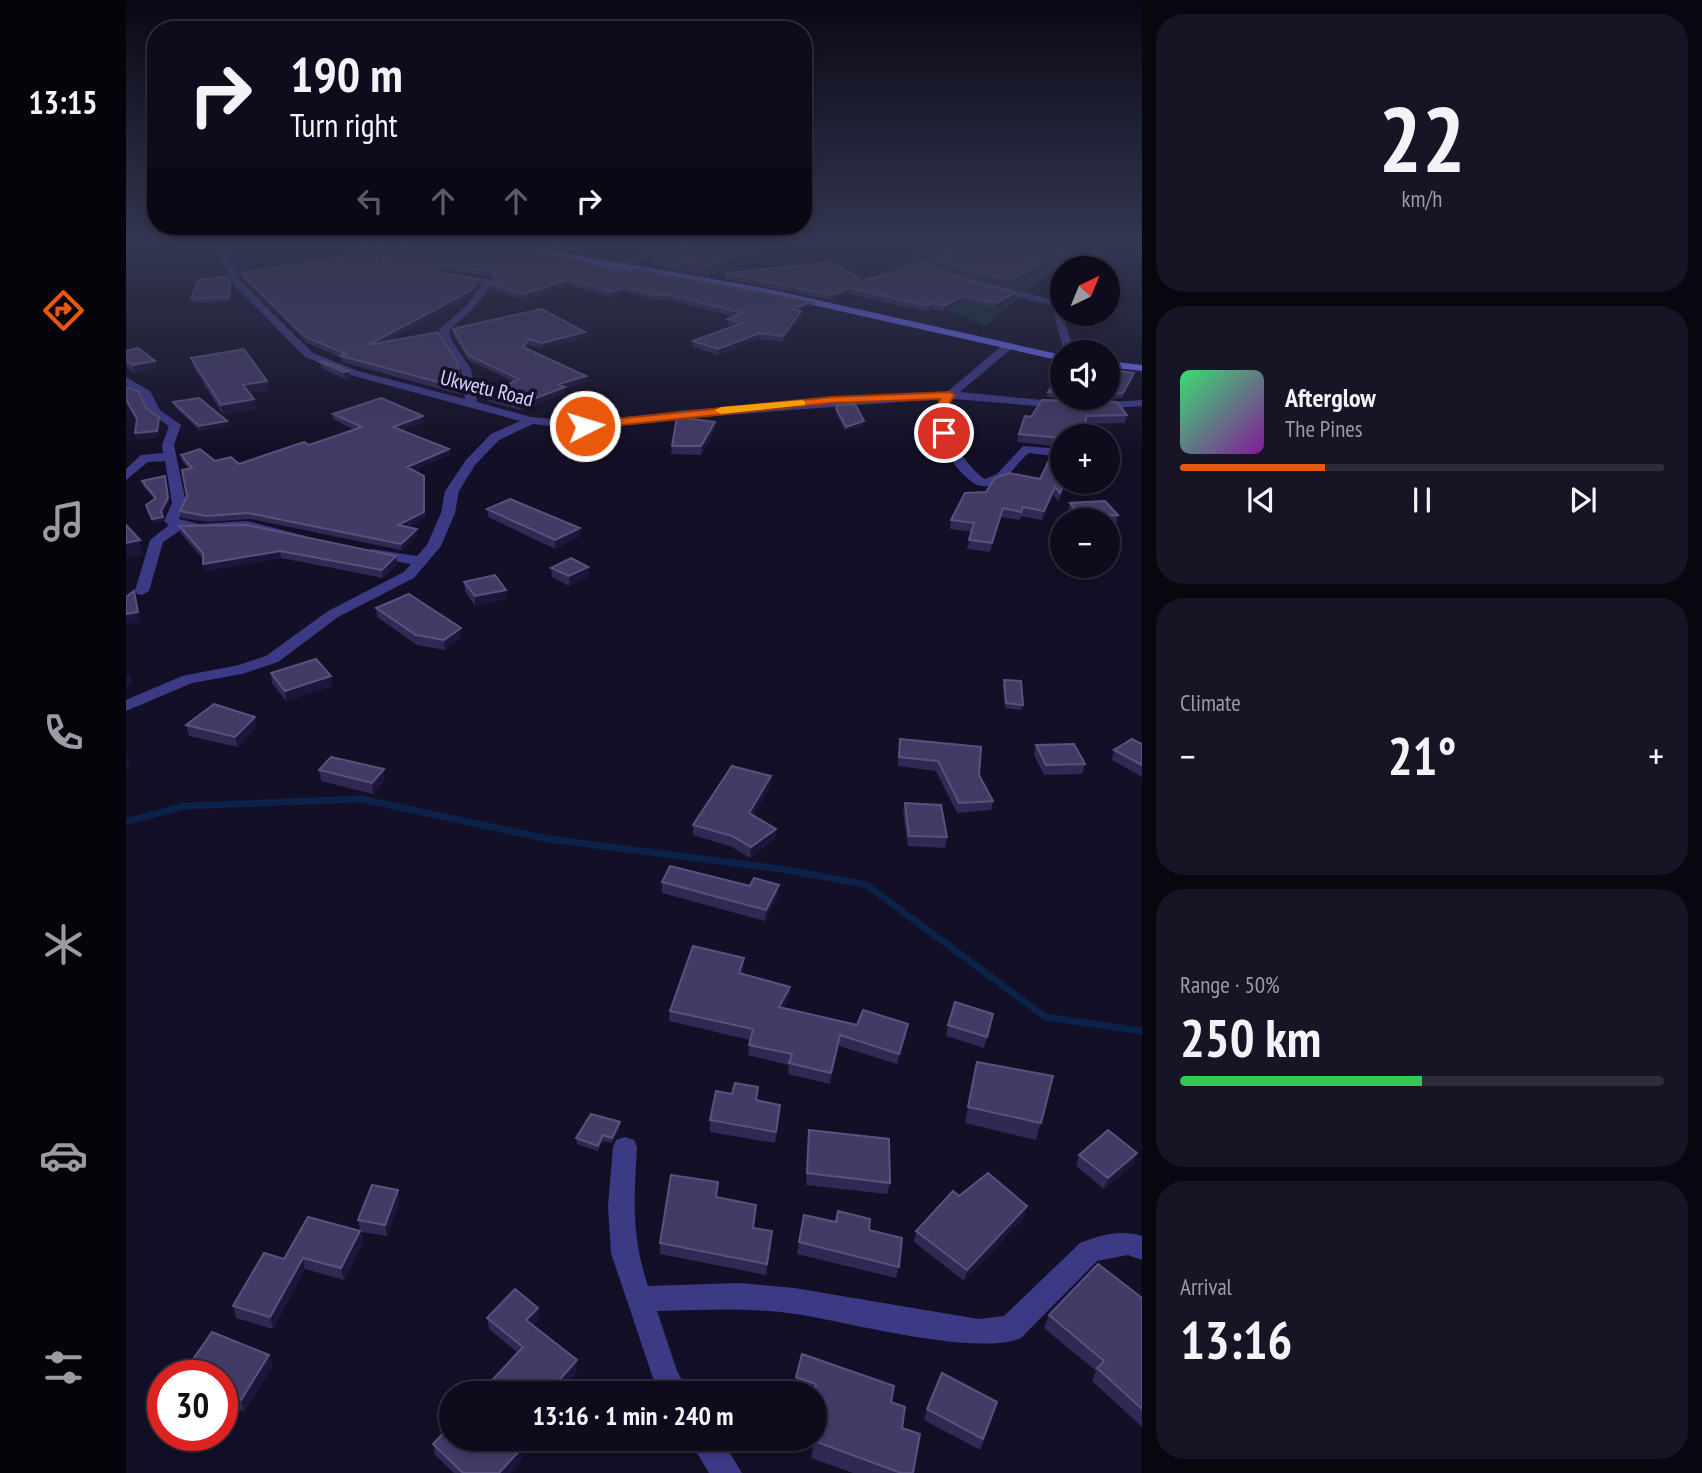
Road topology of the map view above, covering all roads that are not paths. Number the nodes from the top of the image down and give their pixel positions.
1 (268, 314) edge
2 (461, 314) edge
3 (865, 314) edge
4 (1007, 347) junction
5 (1050, 356) edge
6 (1120, 366) edge
7 (1142, 368) edge
8 (126, 380) edge
9 (950, 395) junction
10 (471, 402) junction
11 (1142, 403) edge
12 (531, 420) junction
13 (1050, 452) edge
14 (169, 457) junction
15 (126, 477) edge
16 (180, 524) junction
17 (318, 542) edge
18 (362, 551) edge
19 (420, 561) junction
20 (142, 591) dead end
21 (126, 706) edge
22 (625, 1147) dead end
23 (1142, 1248) edge
24 (639, 1299) junction
25 (667, 1381) edge
26 (712, 1451) edge
27 (727, 1473) edge

1 - 10 street, Ukwetu Road
2 - 10 street
3 - 4 street
4 - 5 street
4 - 9 street
6 - 7 street
8 - 14 street
9 - 11 street, Ukwetu Road
9 - 12 street, Ukwetu Road
9 - 13 street
10 - 12 street, Ukwetu Road
12 - 19 street
14 - 15 street
14 - 16 street
16 - 17 street
16 - 20 street
18 - 19 street
19 - 21 street
22 - 24 street
23 - 24 street
24 - 25 street
26 - 27 street

